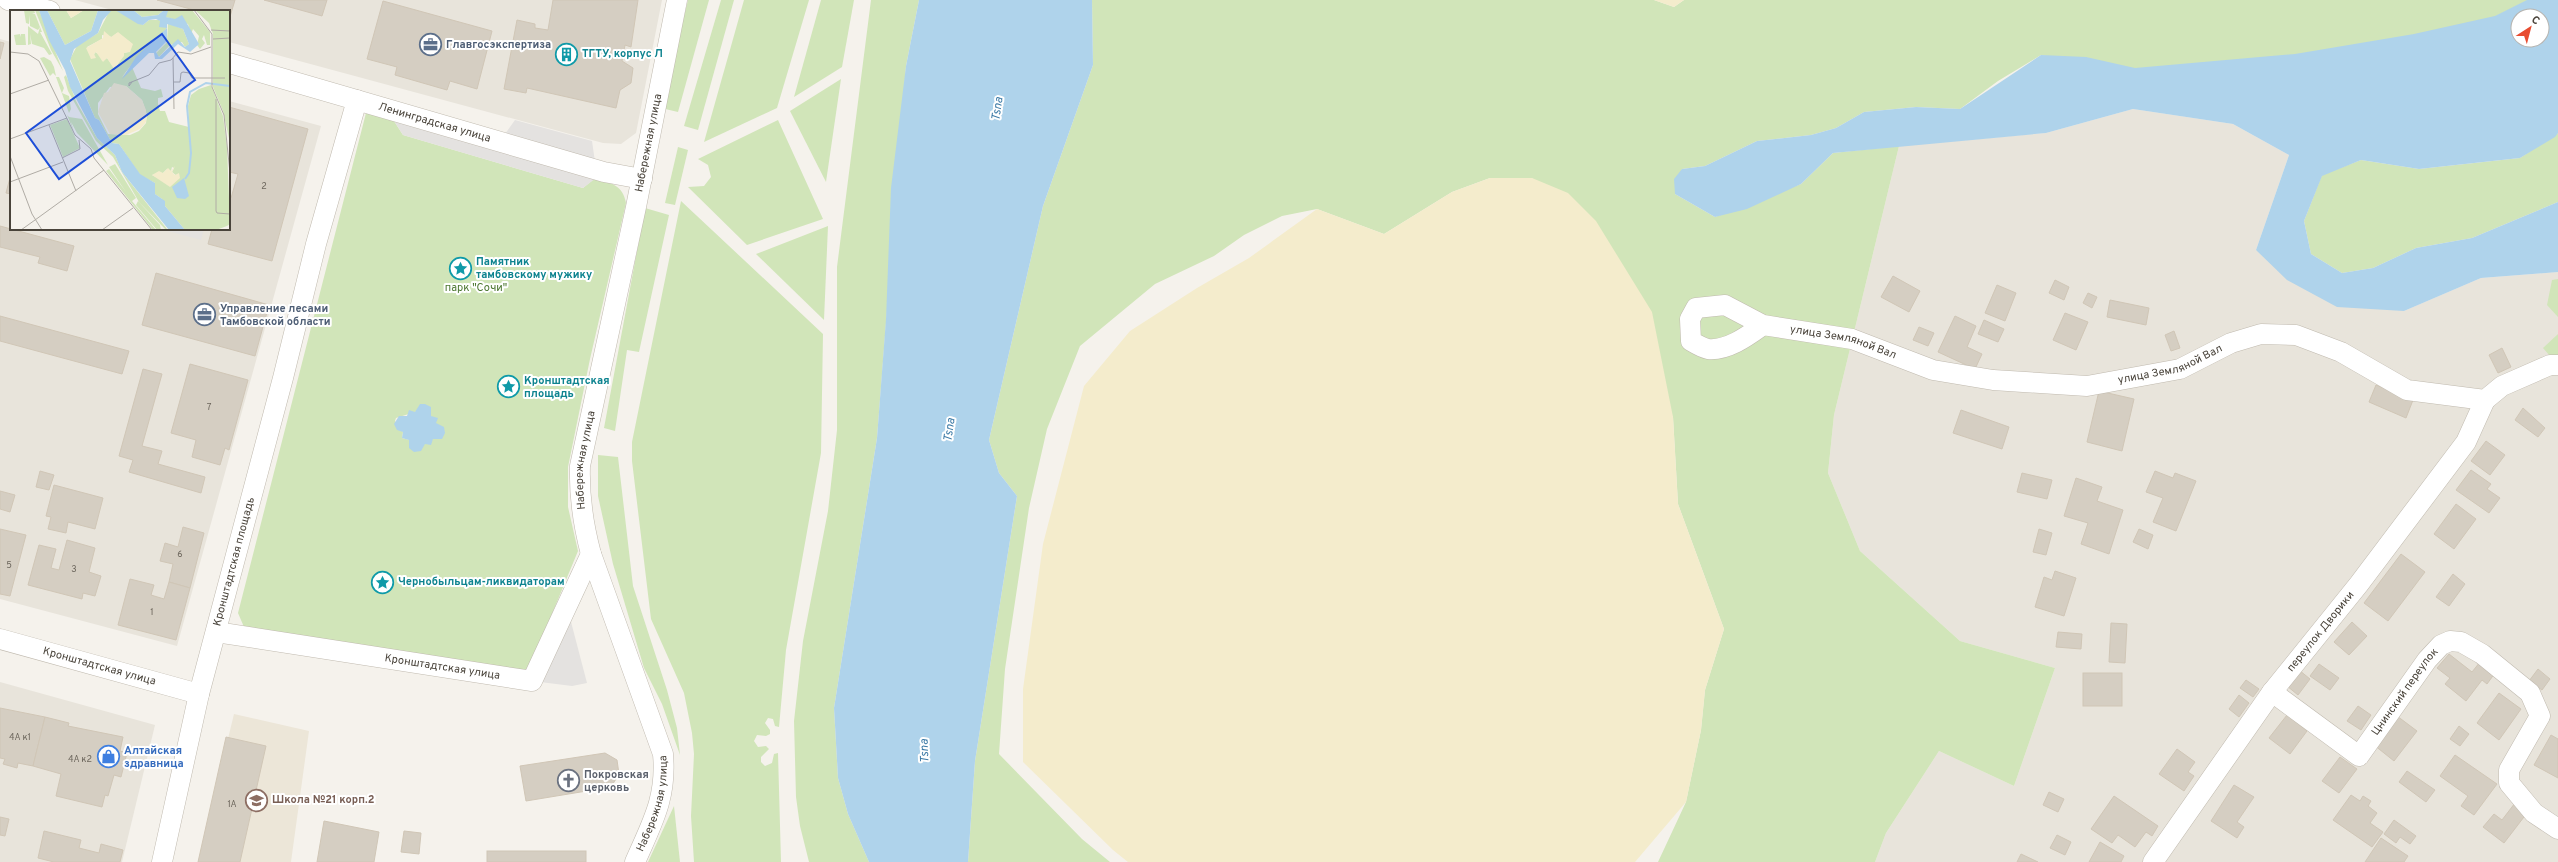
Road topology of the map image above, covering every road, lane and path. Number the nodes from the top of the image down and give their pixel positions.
1 (8, 0) edge
2 (677, 0) edge
3 (46, 10) edge
4 (230, 63) edge
5 (357, 100) junction
6 (642, 179) junction
7 (1763, 325) dead end
8 (2558, 365) edge
9 (2485, 400) junction
10 (591, 554) junction
11 (216, 632) junction
12 (0, 639) edge
13 (2272, 692) junction
14 (199, 694) junction
15 (2558, 829) edge
16 (162, 862) edge
17 (635, 862) edge
18 (2152, 862) edge

1 - 3 street
2 - 6 street, Набережная улица
4 - 5 street, Ленинградская улица
5 - 6 street, Ленинградская улица
5 - 11 street, Кронштадтская площадь
6 - 10 street, Набережная улица
7 - 9 street, улица Земляной Вал
8 - 9 street
9 - 13 street, переулок Дворики
10 - 11 street, Кронштадтская улица
10 - 17 street, Набережная улица
11 - 14 street, Кронштадтская площадь
12 - 14 street, Кронштадтская улица
13 - 15 street, Цнинский переулок
13 - 18 street, переулок Дворики
14 - 16 street, Кронштадтская площадь

